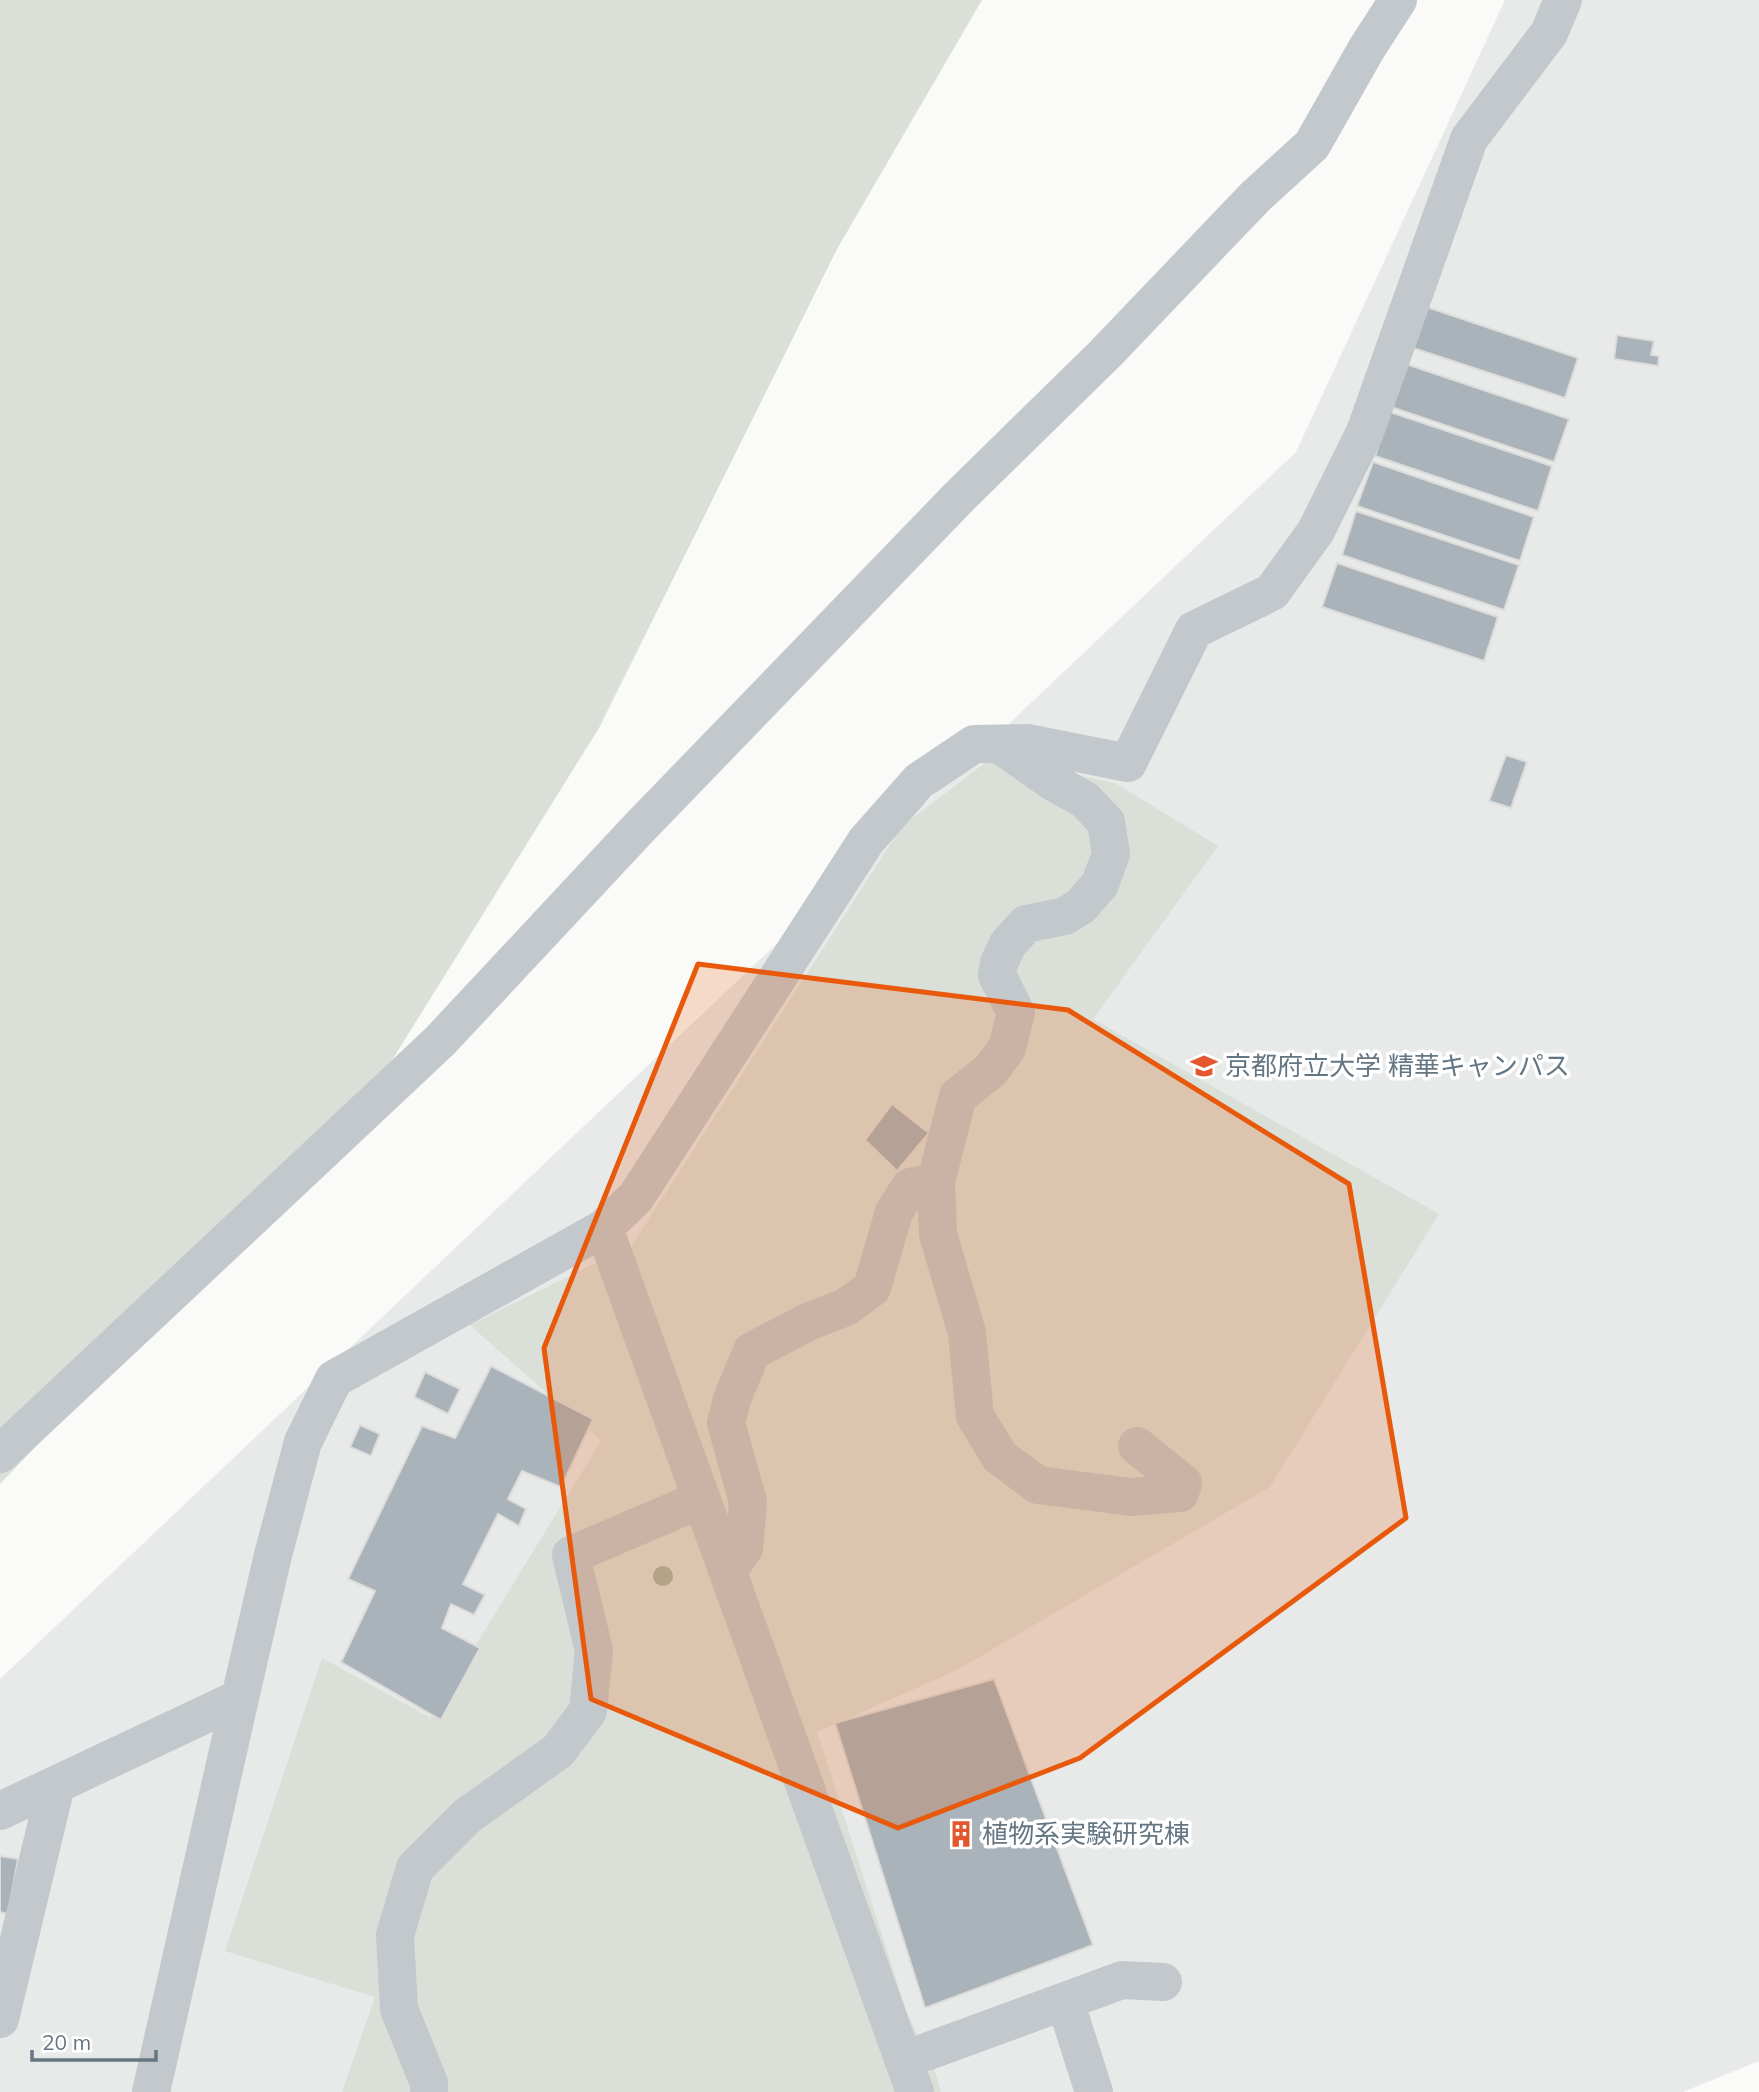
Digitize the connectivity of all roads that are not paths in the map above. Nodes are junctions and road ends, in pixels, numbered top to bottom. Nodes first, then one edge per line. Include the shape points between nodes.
1 (1398, 0) edge
2 (1563, 0) edge
3 (999, 744) junction
4 (936, 1181) junction
5 (604, 1228) junction
6 (1137, 1446) dead end
7 (0, 1454) edge
8 (702, 1499) junction
9 (728, 1571) junction
10 (240, 1698) junction
11 (56, 1784) junction
12 (0, 1811) edge
13 (1163, 1982) dead end
14 (1065, 2001) junction
15 (0, 2019) edge
16 (926, 2052) dead end
17 (151, 2092) edge
18 (429, 2092) edge
19 (915, 2092) edge
20 (1094, 2092) edge

1 - 7 street via 1312,145 960,496 440,1041
2 - 3 street via 1549,33 1469,139 1365,432 1316,531 1272,592 1195,630 1128,763 1027,743
3 - 4 street via 1085,800 1106,822 1111,854 1100,884 1081,906 1065,916 1026,924 1009,944 997,975 1016,1013 1007,1048 991,1070 958,1096
3 - 5 street via 974,744 919,782 866,841 636,1198
4 - 6 street via 938,1234 967,1333 975,1416 1000,1457 1038,1485 1130,1497 1180,1493 1183,1483
4 - 9 street via 910,1187 894,1212 872,1288 846,1307 752,1351 726,1423 748,1502 744,1548
5 - 8 street
5 - 10 street via 334,1379 303,1442
8 - 9 street
8 - 18 street via 571,1555 594,1651 588,1710 558,1751 467,1816 415,1868 395,1935 399,2010
9 - 19 street
10 - 11 street
10 - 17 street
11 - 12 street
11 - 15 street
13 - 14 street via 1122,1980
14 - 16 street
14 - 20 street

